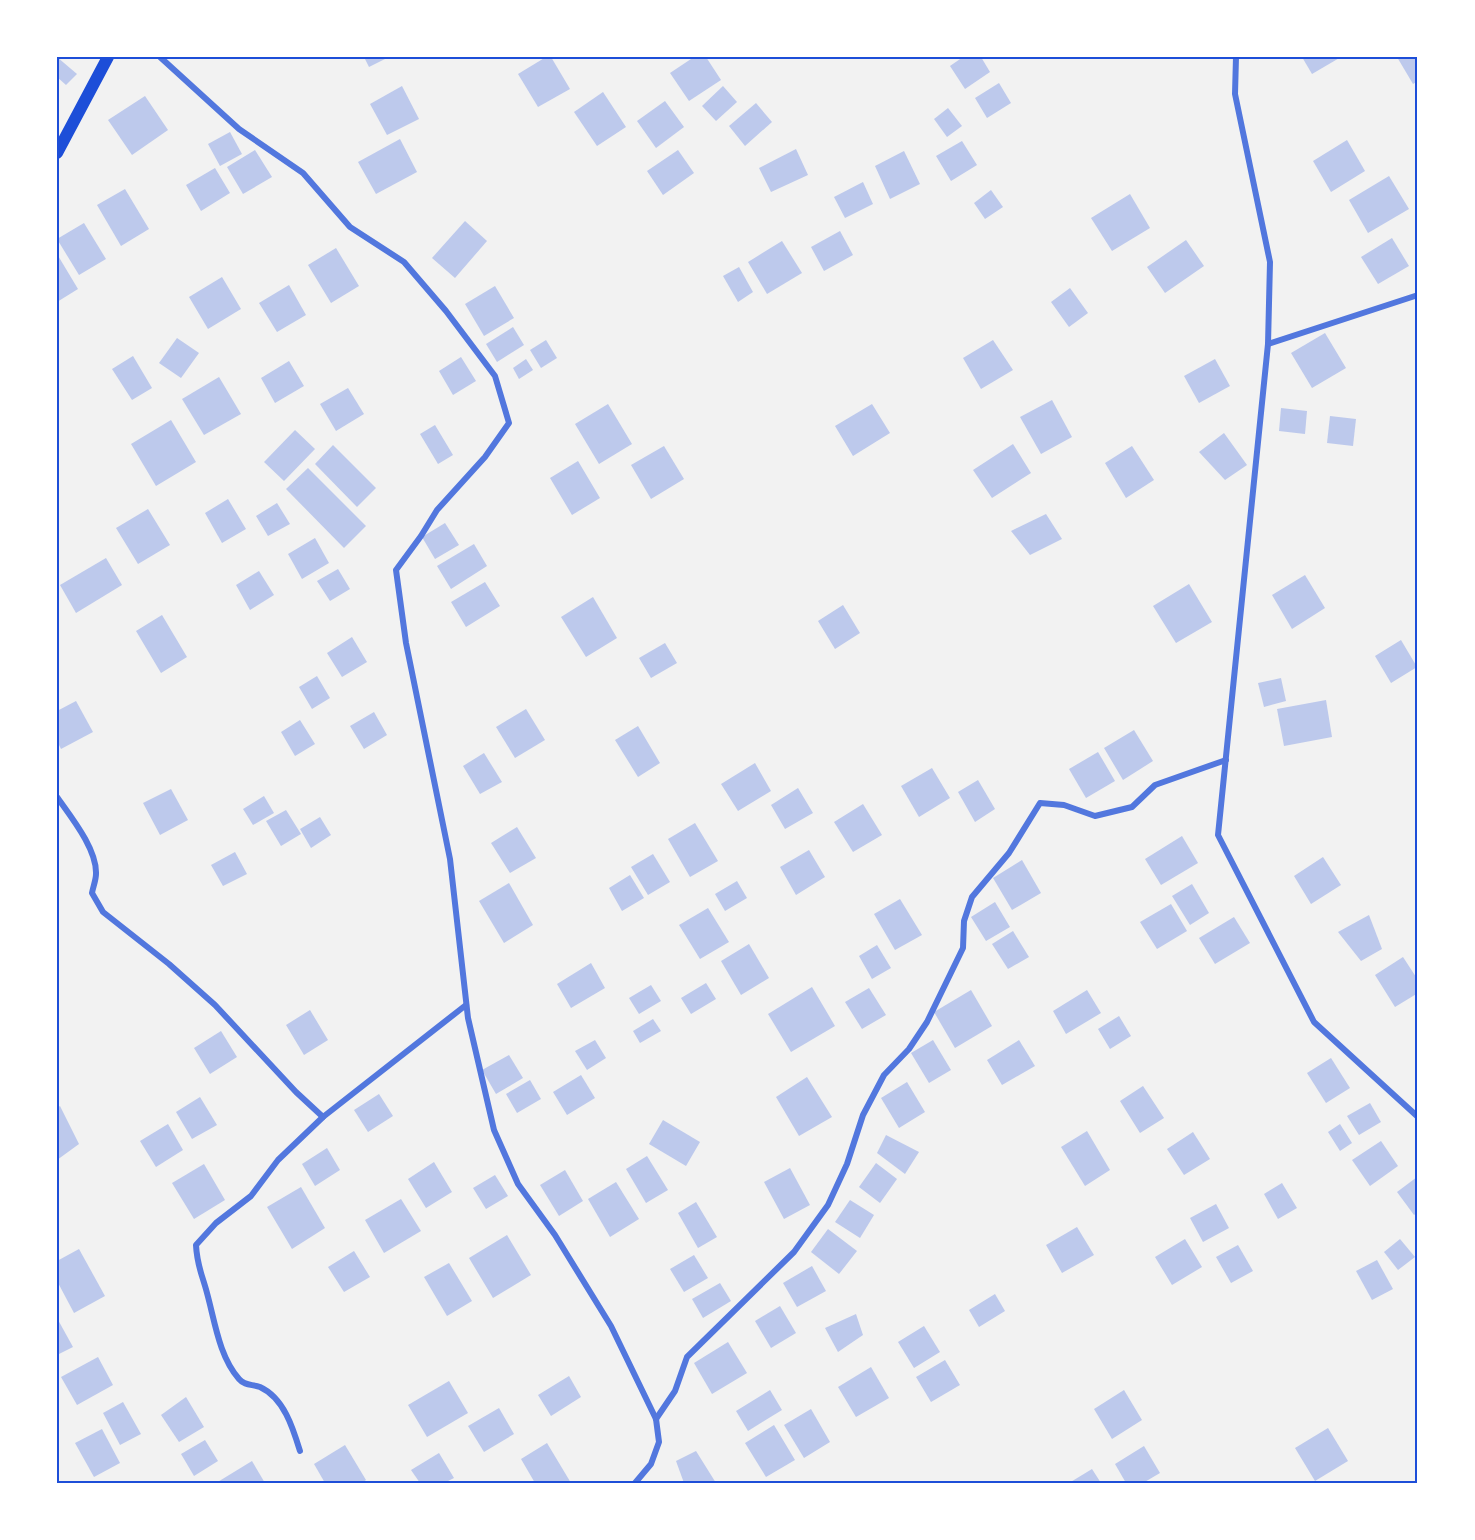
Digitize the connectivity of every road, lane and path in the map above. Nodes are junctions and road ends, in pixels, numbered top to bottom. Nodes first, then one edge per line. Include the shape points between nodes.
1 (108, 57) edge
2 (160, 57) edge
3 (1236, 57) edge
4 (57, 153) edge
5 (1418, 296) edge
6 (1268, 344) junction
7 (1226, 760) junction
8 (57, 797) edge
9 (466, 1005) junction
10 (323, 1117) junction
11 (1418, 1117) edge
12 (656, 1419) junction
13 (300, 1451) dead end
14 (634, 1483) edge

1 - 4 main road
2 - 9 street via 239,129 303,173 350,227 404,262 495,376 509,423 485,457 437,510 396,570 406,644 450,859
3 - 6 street via 1235,94 1270,262
5 - 6 street
6 - 7 street
7 - 11 street via 1218,835 1314,1022
7 - 12 street via 1155,784 1132,807 1095,816 1064,805 1040,803 1009,852 972,897 964,921 963,948 927,1022 909,1049 884,1075 863,1114 847,1164 828,1205 794,1252 687,1357 675,1391
8 - 10 street via 91,852 96,873 92,892 103,912 215,1005
9 - 10 street
9 - 12 street via 494,1130 518,1184 555,1235 611,1326
10 - 13 street via 278,1160 251,1196 216,1223 196,1245 197,1263 218,1340 239,1379 260,1387 290,1419
12 - 14 street via 658,1442 651,1464

